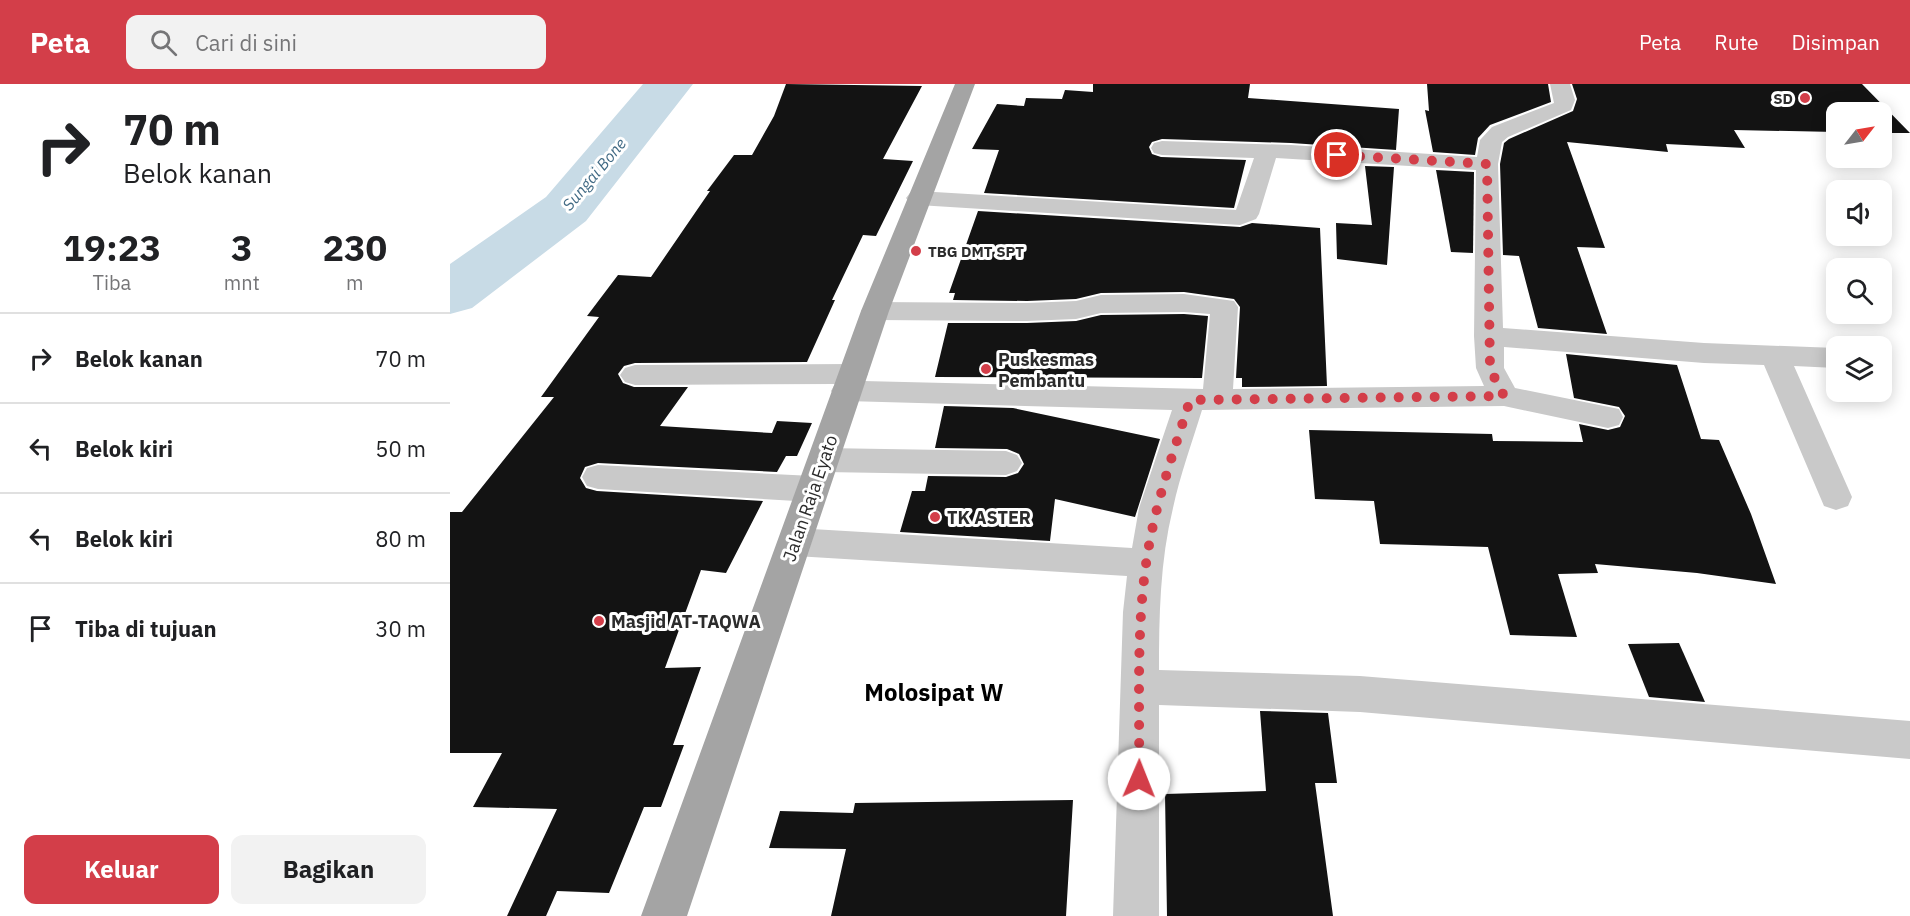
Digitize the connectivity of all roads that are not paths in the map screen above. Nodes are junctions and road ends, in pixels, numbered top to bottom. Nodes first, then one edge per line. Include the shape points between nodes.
1 (965, 84) edge
2 (1560, 84) edge
3 (1162, 148) dead end
4 (1267, 150) junction
5 (1487, 164) junction
6 (918, 198) junction
7 (875, 311) junction
8 (1488, 336) junction
9 (1775, 356) junction
10 (1826, 358) edge
11 (635, 375) dead end
12 (849, 382) junction
13 (1504, 396) junction
14 (1204, 400) junction
15 (1608, 417) dead end
16 (1006, 463) dead end
17 (819, 474) junction
18 (598, 477) dead end
19 (1836, 497) dead end
20 (795, 542) junction
21 (1146, 563) junction
22 (1140, 687) junction
23 (1910, 740) edge
24 (664, 916) edge
25 (1136, 916) edge

1 - 6 main road, Jalan Raja Eyato
2 - 5 street via 1564,106 1500,132 1491,140
3 - 4 street
4 - 5 street
4 - 6 street via 1252,206 1240,218
5 - 8 street
6 - 7 main road, Jalan Raja Eyato
7 - 12 main road, Jalan Raja Eyato
7 - 14 street via 1027,312 1076,310 1101,304 1184,303 1224,307
8 - 9 street
8 - 13 street via 1490,369
9 - 10 street
9 - 19 street
11 - 12 street
12 - 14 street via 1010,394
12 - 17 main road, Jalan Raja Eyato
13 - 14 street
13 - 15 street
14 - 21 street via 1156,508
16 - 17 street
17 - 18 street
17 - 20 main road, Jalan Raja Eyato
20 - 21 street
20 - 24 main road, Jalan Raja Eyato
21 - 22 street
22 - 23 street via 1360,694
22 - 25 street

